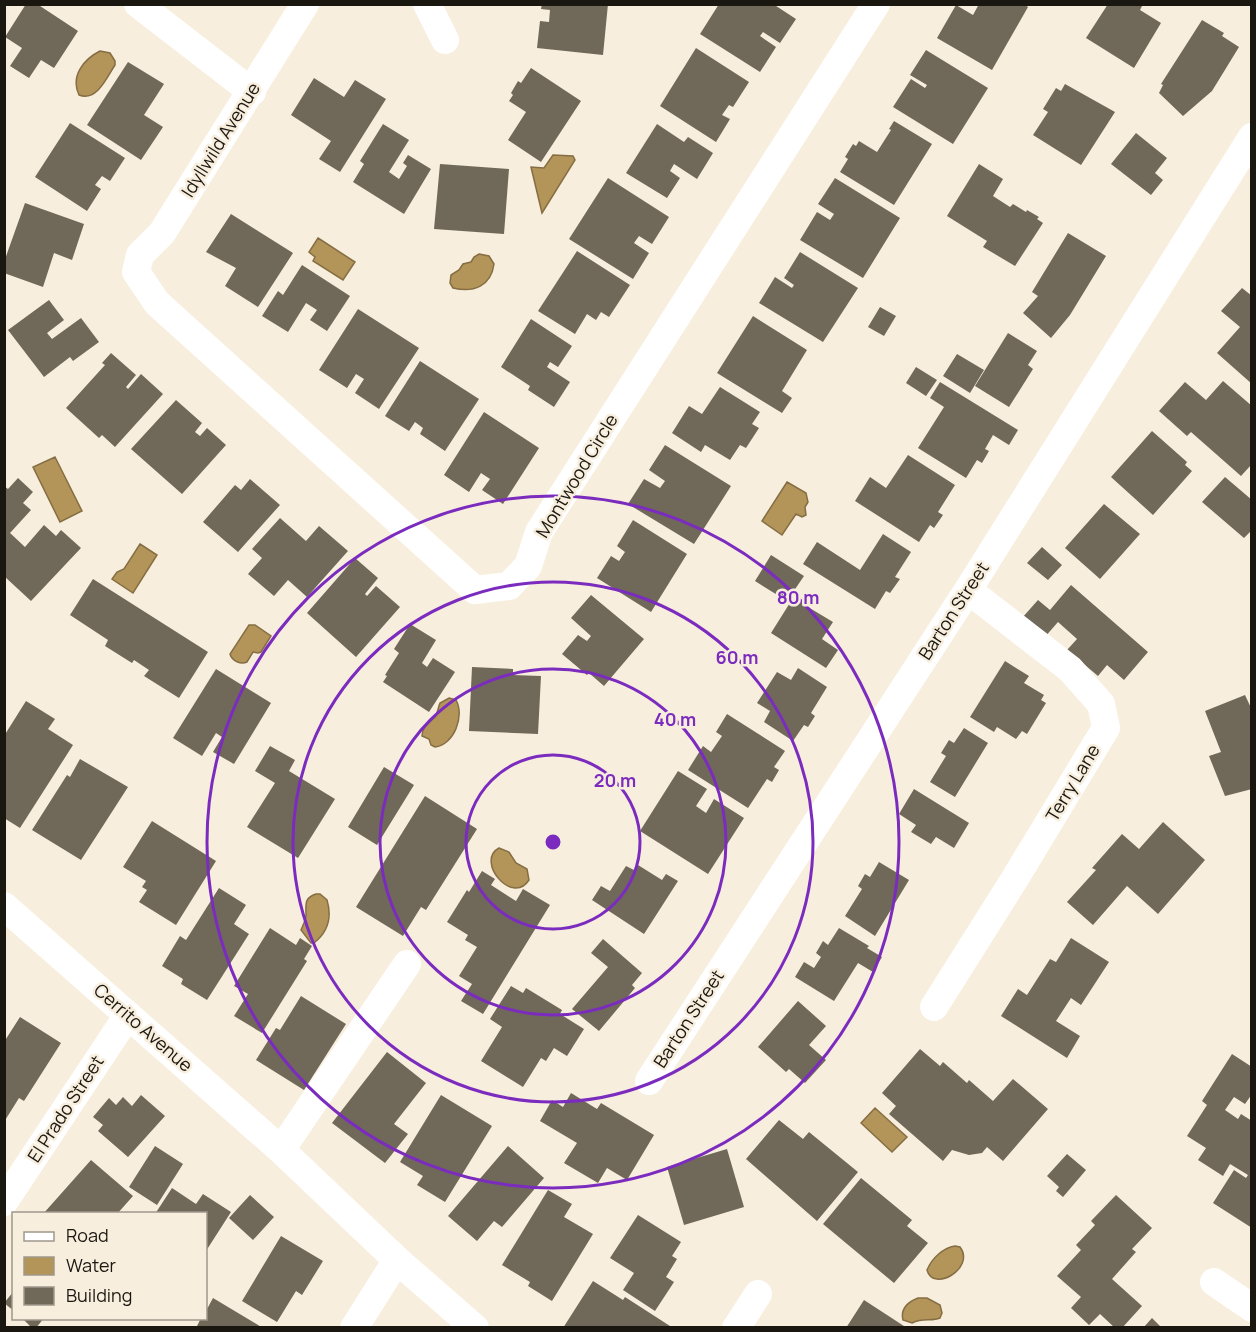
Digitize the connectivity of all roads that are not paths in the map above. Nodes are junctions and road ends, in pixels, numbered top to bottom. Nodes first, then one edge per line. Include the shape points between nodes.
1 (138, 4) edge
2 (305, 4) edge
3 (427, 4) edge
4 (876, 4) edge
5 (445, 40) dead end
6 (252, 92) junction
7 (1251, 137) edge
8 (136, 272) joint
9 (968, 590) junction
10 (4, 906) edge
11 (407, 964) dead end
12 (934, 1007) dead end
13 (128, 1015) junction
14 (649, 1081) dead end
15 (281, 1150) junction
16 (4, 1202) edge
17 (397, 1260) junction
18 (1214, 1282) dead end
19 (758, 1294) dead end
20 (1251, 1308) edge
21 (354, 1328) edge
22 (475, 1328) edge
23 (736, 1328) edge

1 - 6 street
2 - 6 street, Idyllwild Avenue
3 - 5 street
4 - 8 street, Montwood Circle via 539,532 528,567 509,586 475,590 157,303
6 - 8 street, Idyllwild Avenue via 162,233 140,255
7 - 9 street, Barton Street
9 - 12 street, Terry Lane via 1070,669 1101,704 1106,728
9 - 14 street, Barton Street
10 - 13 street, Cerrito Avenue
11 - 15 street
13 - 15 street, Cerrito Avenue
13 - 16 street, El Prado Street
15 - 17 street, Cerrito Avenue
17 - 21 street
17 - 22 street, Cerrito Avenue
18 - 20 street
19 - 23 street

